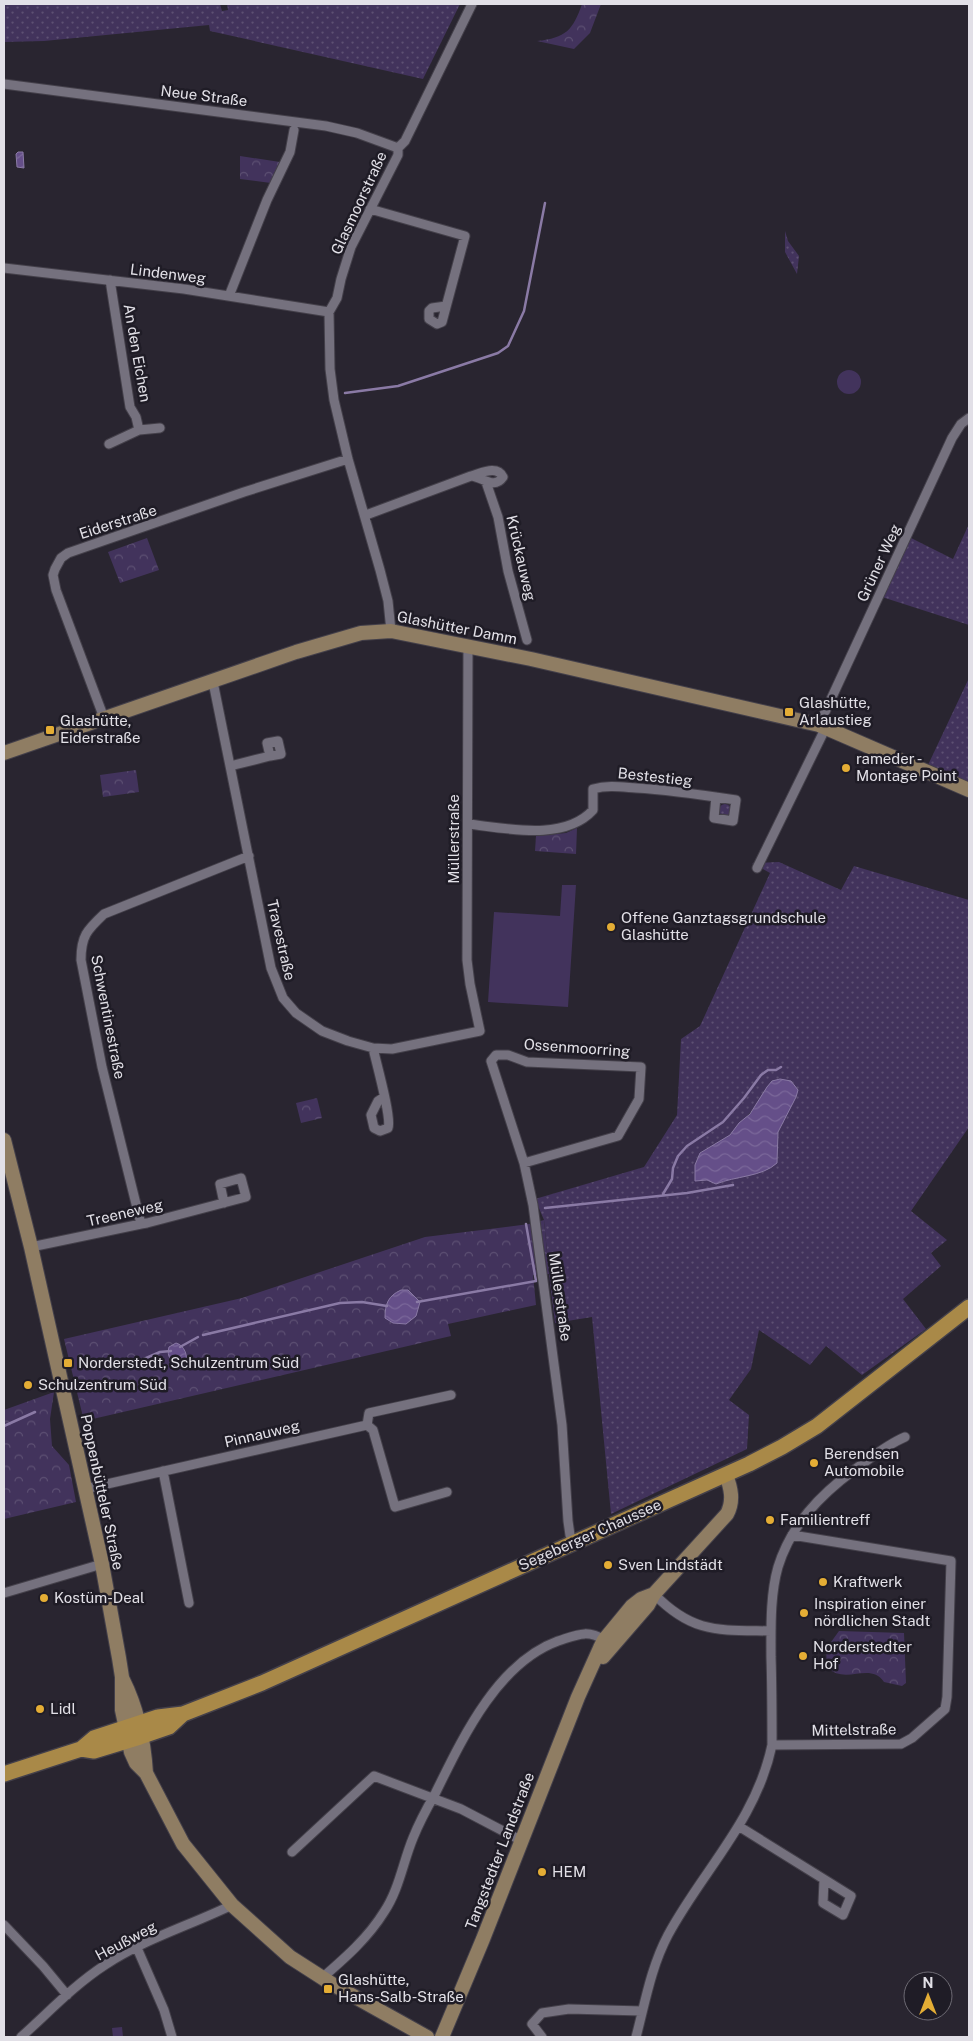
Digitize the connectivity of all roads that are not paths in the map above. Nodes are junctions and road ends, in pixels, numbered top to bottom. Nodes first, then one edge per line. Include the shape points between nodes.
1 (472, 4) edge
2 (4, 84) edge
3 (294, 130) dead end
4 (398, 148) junction
5 (370, 209) junction
6 (4, 268) edge
7 (110, 280) junction
8 (229, 296) junction
9 (446, 306) dead end
10 (328, 312) junction
11 (969, 418) edge
12 (160, 428) dead end
13 (139, 430) junction
14 (109, 444) dead end
15 (348, 460) junction
16 (472, 476) junction
17 (486, 482) junction
18 (366, 515) junction
19 (391, 631) junction
20 (527, 640) dead end
21 (468, 646) junction
22 (212, 682) junction
23 (104, 718) junction
24 (823, 726) junction
25 (4, 753) edge
26 (270, 756) dead end
27 (230, 766) junction
28 (969, 790) edge
29 (716, 797) dead end
30 (468, 824) junction
31 (248, 856) junction
32 (757, 868) dead end
33 (480, 1031) joint
34 (373, 1048) junction
35 (491, 1061) joint
36 (384, 1097) dead end
37 (4, 1140) edge
38 (524, 1164) junction
39 (224, 1203) dead end
40 (141, 1224) junction
41 (31, 1247) junction
42 (969, 1307) edge
43 (451, 1395) dead end
44 (367, 1425) junction
45 (905, 1436) dead end
46 (163, 1471) junction
47 (726, 1475) junction
48 (86, 1490) junction
49 (447, 1492) dead end
50 (792, 1535) junction
51 (574, 1542) junction
52 (102, 1564) junction
53 (4, 1593) edge
54 (654, 1594) junction
55 (189, 1603) dead end
56 (771, 1631) junction
57 (604, 1640) junction
58 (588, 1676) junction
59 (132, 1732) junction
60 (772, 1745) junction
61 (4, 1774) edge
62 (433, 1798) junction
63 (740, 1827) junction
64 (522, 1840) junction
65 (292, 1852) dead end
66 (824, 1880) dead end
67 (232, 1905) junction
68 (4, 1925) edge
69 (137, 1948) junction
70 (322, 1978) junction
71 (67, 1995) junction
72 (642, 2011) junction
73 (21, 2037) edge
74 (172, 2037) edge
75 (427, 2037) edge
76 (442, 2037) edge
77 (542, 2037) edge
78 (636, 2037) edge

1 - 4 street, Glasmoorstraße via 405,141
2 - 4 street, Neue Straße via 326,126
3 - 8 street via 290,152
4 - 5 street, Glasmoorstraße via 398,155
5 - 9 street via 465,236
5 - 10 street, Glasmoorstraße via 351,247 337,298
6 - 7 street, Lindenweg
7 - 8 street, Lindenweg
7 - 13 street, An den Eichen via 130,407
8 - 10 street, Lindenweg
10 - 15 street, Glasmoorstraße via 334,400
11 - 24 street, Grüner Weg via 952,438
12 - 13 street
13 - 14 street
15 - 18 street, Glasmoorstraße
15 - 23 street, Eiderstraße via 244,492 84,547 62,558 53,575 56,590
16 - 17 street
16 - 17 street via 494,470 502,474 497,482
16 - 18 street
17 - 20 street, Krückauweg via 498,517 508,571
18 - 19 street, Glasmoorstraße via 388,601
19 - 21 street, Glashütter Damm
19 - 22 street, Glashütter Damm via 360,633
21 - 24 street, Glashütter Damm
21 - 30 street, Müllerstraße
22 - 23 street, Glashütter Damm
22 - 27 street, Travestraße
23 - 25 street, Glashütter Damm
24 - 28 street, Glashütter Damm
24 - 32 street
26 - 27 street
27 - 31 street, Travestraße
29 - 30 street, Bestestieg via 605,786 594,789 593,810 588,816 556,829 540,832
30 - 33 street, Müllerstraße via 467,960
31 - 34 street, Travestraße via 271,968 282,998 300,1017 322,1031
31 - 40 street, Schwentinestraße via 104,914 86,932 81,946 102,1067
33 - 34 street, Travestraße via 392,1049
34 - 36 street
35 - 38 street, Müllerstraße
35 - 38 street, Ossenmoorring via 496,1055 508,1054 527,1062 641,1066 640,1099 618,1136
37 - 41 street, Poppenbütteler Straße
38 - 51 street, Müllerstraße via 533,1205 554,1357 568,1521
39 - 40 street, Treeneweg
40 - 41 street, Treeneweg
41 - 48 street, Poppenbütteler Straße
42 - 47 main road, Segeberger Chaussee via 817,1426
43 - 44 street via 369,1413
44 - 46 street, Pinnauweg
44 - 49 street via 373,1430 394,1507
45 - 50 street via 823,1495
46 - 48 street, Pinnauweg
46 - 55 street
47 - 51 main road, Segeberger Chaussee
47 - 54 street, Tangstedter Landstraße via 732,1494 727,1514
48 - 52 street, Poppenbütteler Straße
50 - 56 street via 776,1574
50 - 60 street, Mittelstraße via 951,1561 947,1697 945,1710 901,1744
51 - 59 main road, Segeberger Chaussee via 262,1683 183,1714 169,1727
52 - 53 street
52 - 59 street, Poppenbütteler Straße via 122,1677 133,1700
54 - 56 street via 672,1611 699,1626
54 - 57 street, Tangstedter Landstraße via 632,1606
54 - 58 street, Tangstedter Landstraße
56 - 60 street
57 - 58 street, Tangstedter Landstraße
57 - 62 street via 593,1633 577,1635 538,1650 525,1659 491,1696 462,1740
58 - 64 street, Tangstedter Landstraße
59 - 61 main road, Segeberger Chaussee via 94,1751 81,1748
59 - 67 street, Poppenbütteler Straße via 136,1763 146,1774 183,1844
60 - 63 street via 758,1789
62 - 64 street
62 - 65 street via 374,1776
62 - 70 street via 414,1835 395,1892 385,1911 350,1954
63 - 66 street
63 - 72 street via 668,1936
64 - 76 street, Tangstedter Landstraße
67 - 69 street, Heußweg
67 - 70 street, Poppenbütteler Straße via 290,1956
68 - 71 street
69 - 71 street, Heußweg via 105,1965
69 - 74 street
70 - 75 street, Poppenbütteler Straße
71 - 73 street, Heußweg
72 - 77 street via 569,2009 542,2013 532,2024
72 - 78 street

